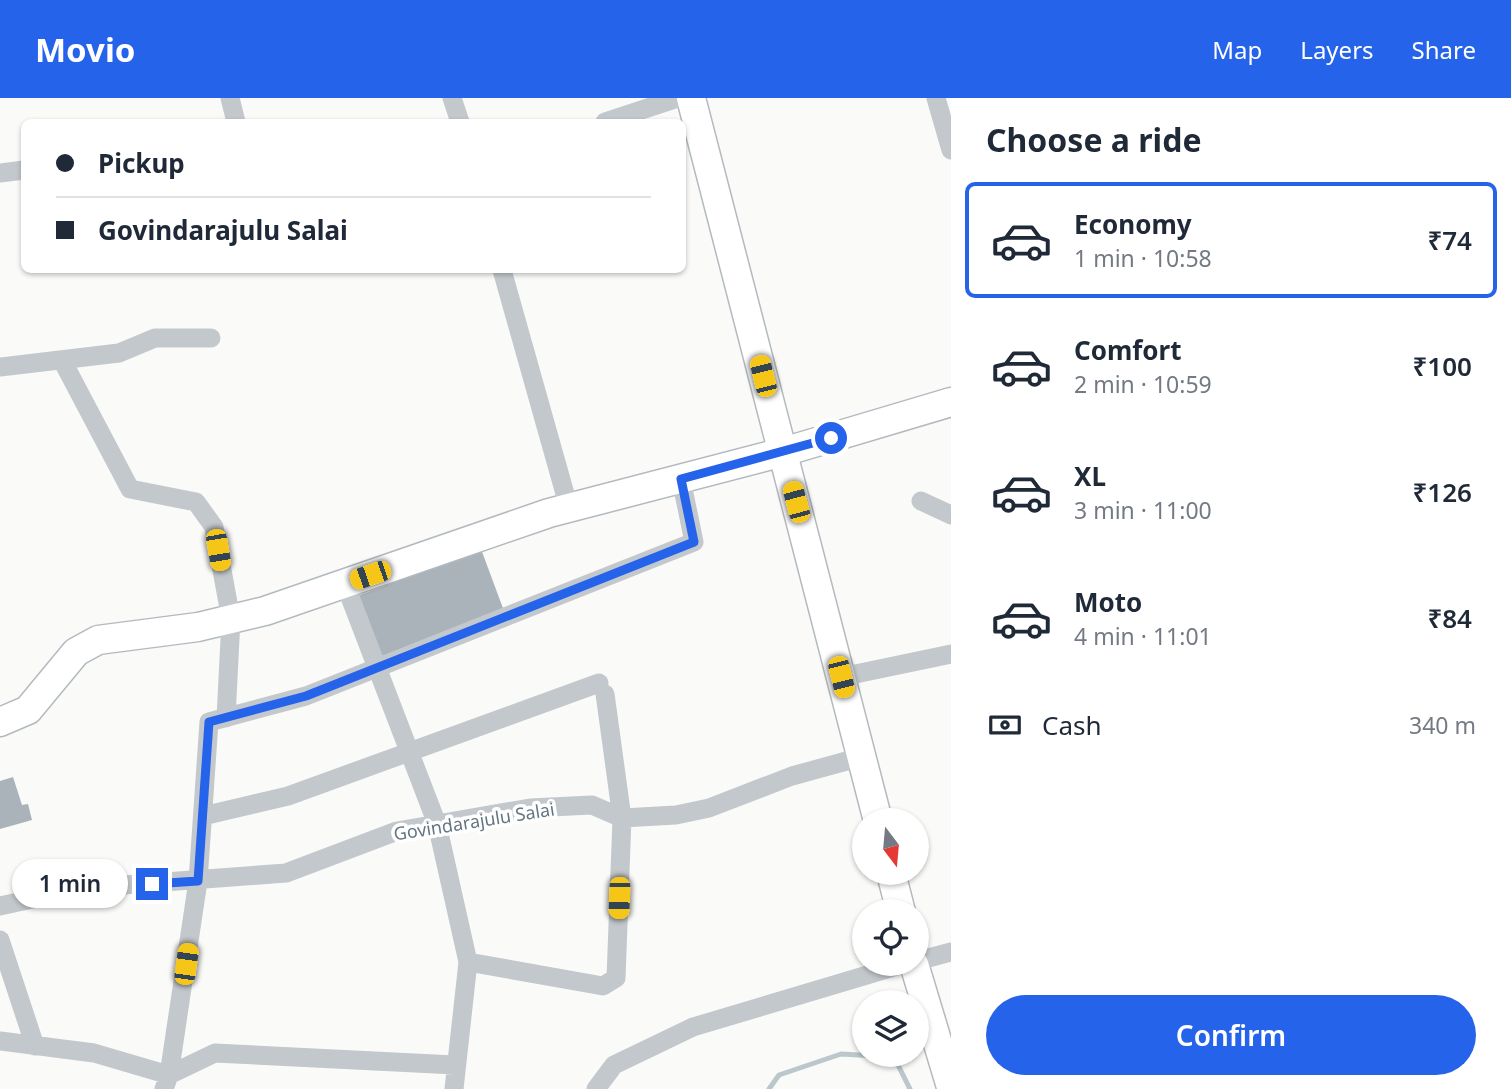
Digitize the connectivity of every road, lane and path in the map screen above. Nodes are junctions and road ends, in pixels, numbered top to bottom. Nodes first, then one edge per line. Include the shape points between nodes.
1 (230, 98) edge
2 (452, 98) edge
3 (678, 98) edge
4 (691, 98) edge
5 (936, 98) edge
6 (235, 119) edge
7 (459, 119) edge
8 (614, 119) edge
9 (951, 150) edge
10 (21, 170) edge
11 (0, 173) edge
12 (503, 273) edge
13 (211, 338) dead end
14 (62, 360) junction
15 (0, 367) edge
16 (951, 402) edge
17 (783, 452) junction
18 (681, 479) junction
19 (921, 501) dead end
20 (569, 508) junction
21 (951, 515) edge
22 (345, 584) junction
23 (230, 619) junction
24 (951, 654) edge
25 (378, 667) junction
26 (841, 677) junction
27 (226, 718) junction
28 (0, 722) edge
29 (410, 752) junction
30 (861, 757) junction
31 (875, 808) edge
32 (202, 816) junction
33 (622, 818) junction
34 (437, 824) junction
35 (198, 881) junction
36 (0, 906) edge
37 (0, 940) edge
38 (951, 952) edge
39 (929, 958) edge
40 (468, 961) junction
41 (864, 976) edge
42 (920, 976) edge
43 (0, 1041) edge
44 (35, 1046) junction
45 (455, 1065) junction
46 (167, 1082) edge
47 (951, 1087) edge
48 (454, 1089) edge
49 (596, 1089) edge

1 - 6 street
2 - 7 street
3 - 8 street
4 - 17 street
5 - 9 street
10 - 11 street
12 - 20 street
13 - 14 street via 155,338 119,353
14 - 15 street
14 - 23 street via 130,489 196,502 214,527
16 - 17 street
17 - 18 street
17 - 26 street
18 - 20 street
18 - 25 street via 694,542
19 - 21 street
20 - 22 street
22 - 23 street
22 - 25 street
23 - 27 street
23 - 28 street via 98,640 76,652 28,710
24 - 26 street
25 - 27 street via 306,696
25 - 29 street
26 - 30 street
27 - 32 street via 209,722
29 - 32 street via 288,796
29 - 33 street via 602,689
29 - 34 street
30 - 31 street
30 - 33 street, Govindarajulu Salai via 792,776 709,808
32 - 35 street
33 - 34 street, Govindarajulu Salai via 592,805 530,808
33 - 40 street via 616,978 603,986
34 - 35 street, Govindarajulu Salai via 397,831 286,873
34 - 40 street
35 - 36 street, Govindarajulu Salai via 83,888
35 - 46 street
37 - 44 street
38 - 39 street
40 - 45 street
41 - 49 street via 693,1027 614,1065
42 - 47 street
43 - 44 street
44 - 46 street via 94,1053
45 - 46 street via 215,1053
45 - 48 street

